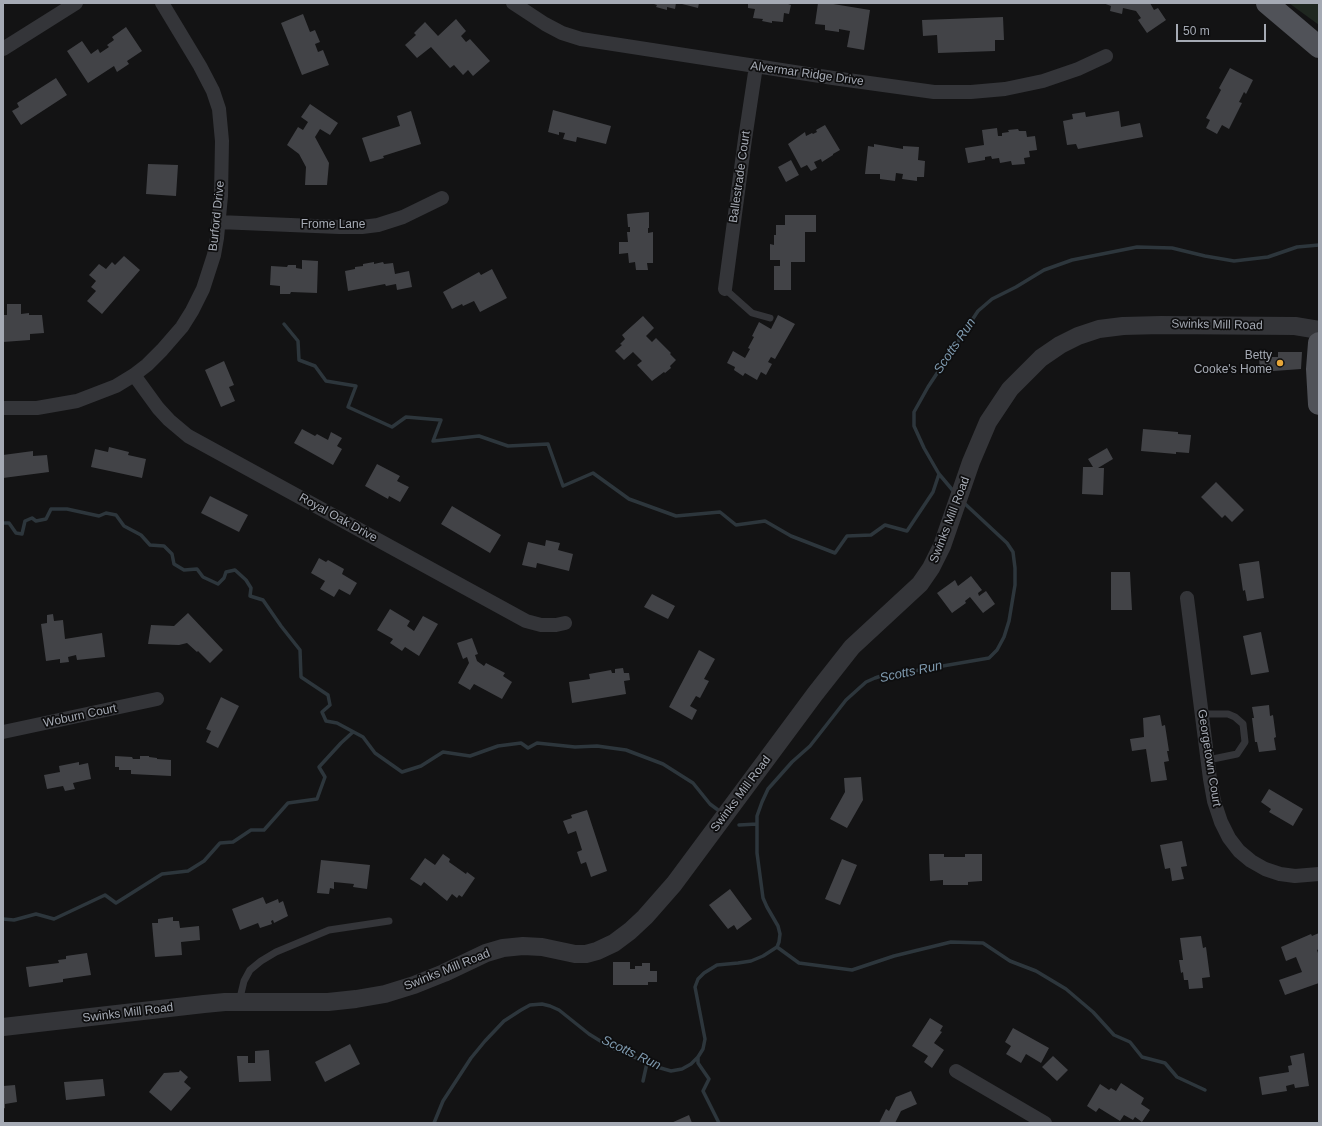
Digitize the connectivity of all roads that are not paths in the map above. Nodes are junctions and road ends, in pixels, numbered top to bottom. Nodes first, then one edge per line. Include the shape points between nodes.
1 (76, 3) edge
2 (162, 3) edge
3 (513, 3) edge
4 (1267, 3) edge
5 (1319, 47) edge
6 (3, 49) edge
7 (1106, 56) dead end
8 (756, 66) junction
9 (442, 198) dead end
10 (218, 222) junction
11 (725, 289) joint
12 (770, 318) dead end
13 (1319, 330) edge
14 (1319, 343) edge
15 (134, 375) junction
16 (1319, 404) edge
17 (3, 408) edge
18 (1187, 598) dead end
19 (565, 623) dead end
20 (157, 699) dead end
21 (1202, 714) junction
22 (3, 732) edge
23 (1208, 760) junction
24 (1319, 874) edge
25 (389, 921) dead end
26 (239, 1002) junction
27 (3, 1028) edge
28 (956, 1071) dead end
29 (1045, 1123) edge

1 - 6 street
2 - 10 street, Burford Drive via 213,90 219,109 222,141
3 - 8 street, Alvermar Ridge Drive via 562,33 581,39
4 - 5 main road
7 - 8 street, Alvermar Ridge Drive via 1043,81 1005,89 971,92 934,92
8 - 11 street, Ballestrade Court
9 - 10 street, Frome Lane via 403,217 362,227
10 - 15 street, Burford Drive via 214,255 203,289 192,311 162,350
11 - 12 lane via 752,313
13 - 26 street, Swinks Mill Road via 1295,326 1123,326 1099,329 1078,336 1041,358 1010,389 988,422 942,546 920,584 852,647 674,884 645,917 614,943 586,954 523,946 504,948 486,953 414,985 356,999 328,1002
14 - 16 main road
15 - 17 street, Burford Drive via 116,386 77,401 37,408
15 - 19 street, Royal Oak Drive via 168,420 188,436 526,621 541,625
18 - 21 street, Georgetown Court
20 - 22 street, Woburn Court
21 - 23 street, Georgetown Court
21 - 23 lane via 1228,714 1236,717 1242,724 1245,742 1237,754
23 - 24 street, Georgetown Court via 1214,801 1221,822 1239,850 1255,864 1280,874
25 - 26 lane via 329,930 276,952 250,970 244,981
26 - 27 street, Swinks Mill Road
28 - 29 street

